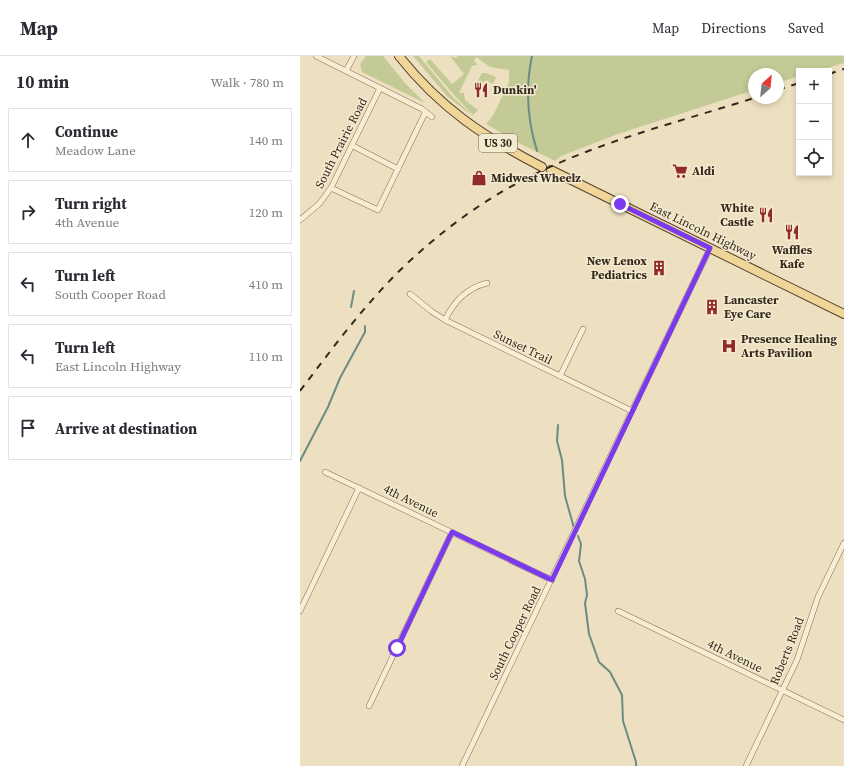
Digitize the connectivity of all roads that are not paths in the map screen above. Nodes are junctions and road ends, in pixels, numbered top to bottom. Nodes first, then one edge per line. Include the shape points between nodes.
1 (316, 56) edge
2 (354, 56) edge
3 (399, 56) edge
4 (346, 71) junction
5 (380, 88) junction
6 (425, 113) junction
7 (432, 117) dead end
8 (353, 146) junction
9 (542, 167) dead end
10 (398, 169) junction
11 (550, 170) dead end
12 (332, 188) junction
13 (300, 220) edge
14 (710, 248) junction
15 (487, 283) dead end
16 (410, 294) dead end
17 (844, 314) edge
18 (445, 320) junction
19 (583, 329) dead end
20 (560, 376) junction
21 (632, 411) junction
22 (325, 472) dead end
23 (359, 488) junction
24 (452, 532) junction
25 (844, 543) edge
26 (552, 580) junction
27 (300, 611) edge
28 (618, 611) dead end
29 (782, 690) junction
30 (369, 706) dead end
31 (844, 720) edge
32 (462, 766) edge
33 (746, 766) edge

1 - 4 street
2 - 4 street
3 - 9 main road, US 30 via 432,93 462,120 497,143
4 - 5 street
5 - 6 street
5 - 8 street, South Prairie Road
6 - 7 street
6 - 10 street
8 - 10 street
8 - 12 street, South Prairie Road
10 - 12 street via 378,210
11 - 14 main road, East Lincoln Highway
12 - 13 street, South Prairie Road via 319,204
14 - 17 main road, East Lincoln Highway
14 - 21 street, South Cooper Road
15 - 18 street via 459,297
16 - 18 street, Sunset Trail
18 - 20 street, Sunset Trail
19 - 20 street
20 - 21 street, Sunset Trail
21 - 26 street, South Cooper Road
22 - 23 street, 4th Avenue
23 - 24 street, 4th Avenue
23 - 27 street
24 - 26 street, 4th Avenue
24 - 30 street
25 - 29 street, Roberts Road via 818,598 797,660
26 - 32 street, South Cooper Road
28 - 29 street, 4th Avenue
29 - 31 street, 4th Avenue
29 - 33 street, Roberts Road

